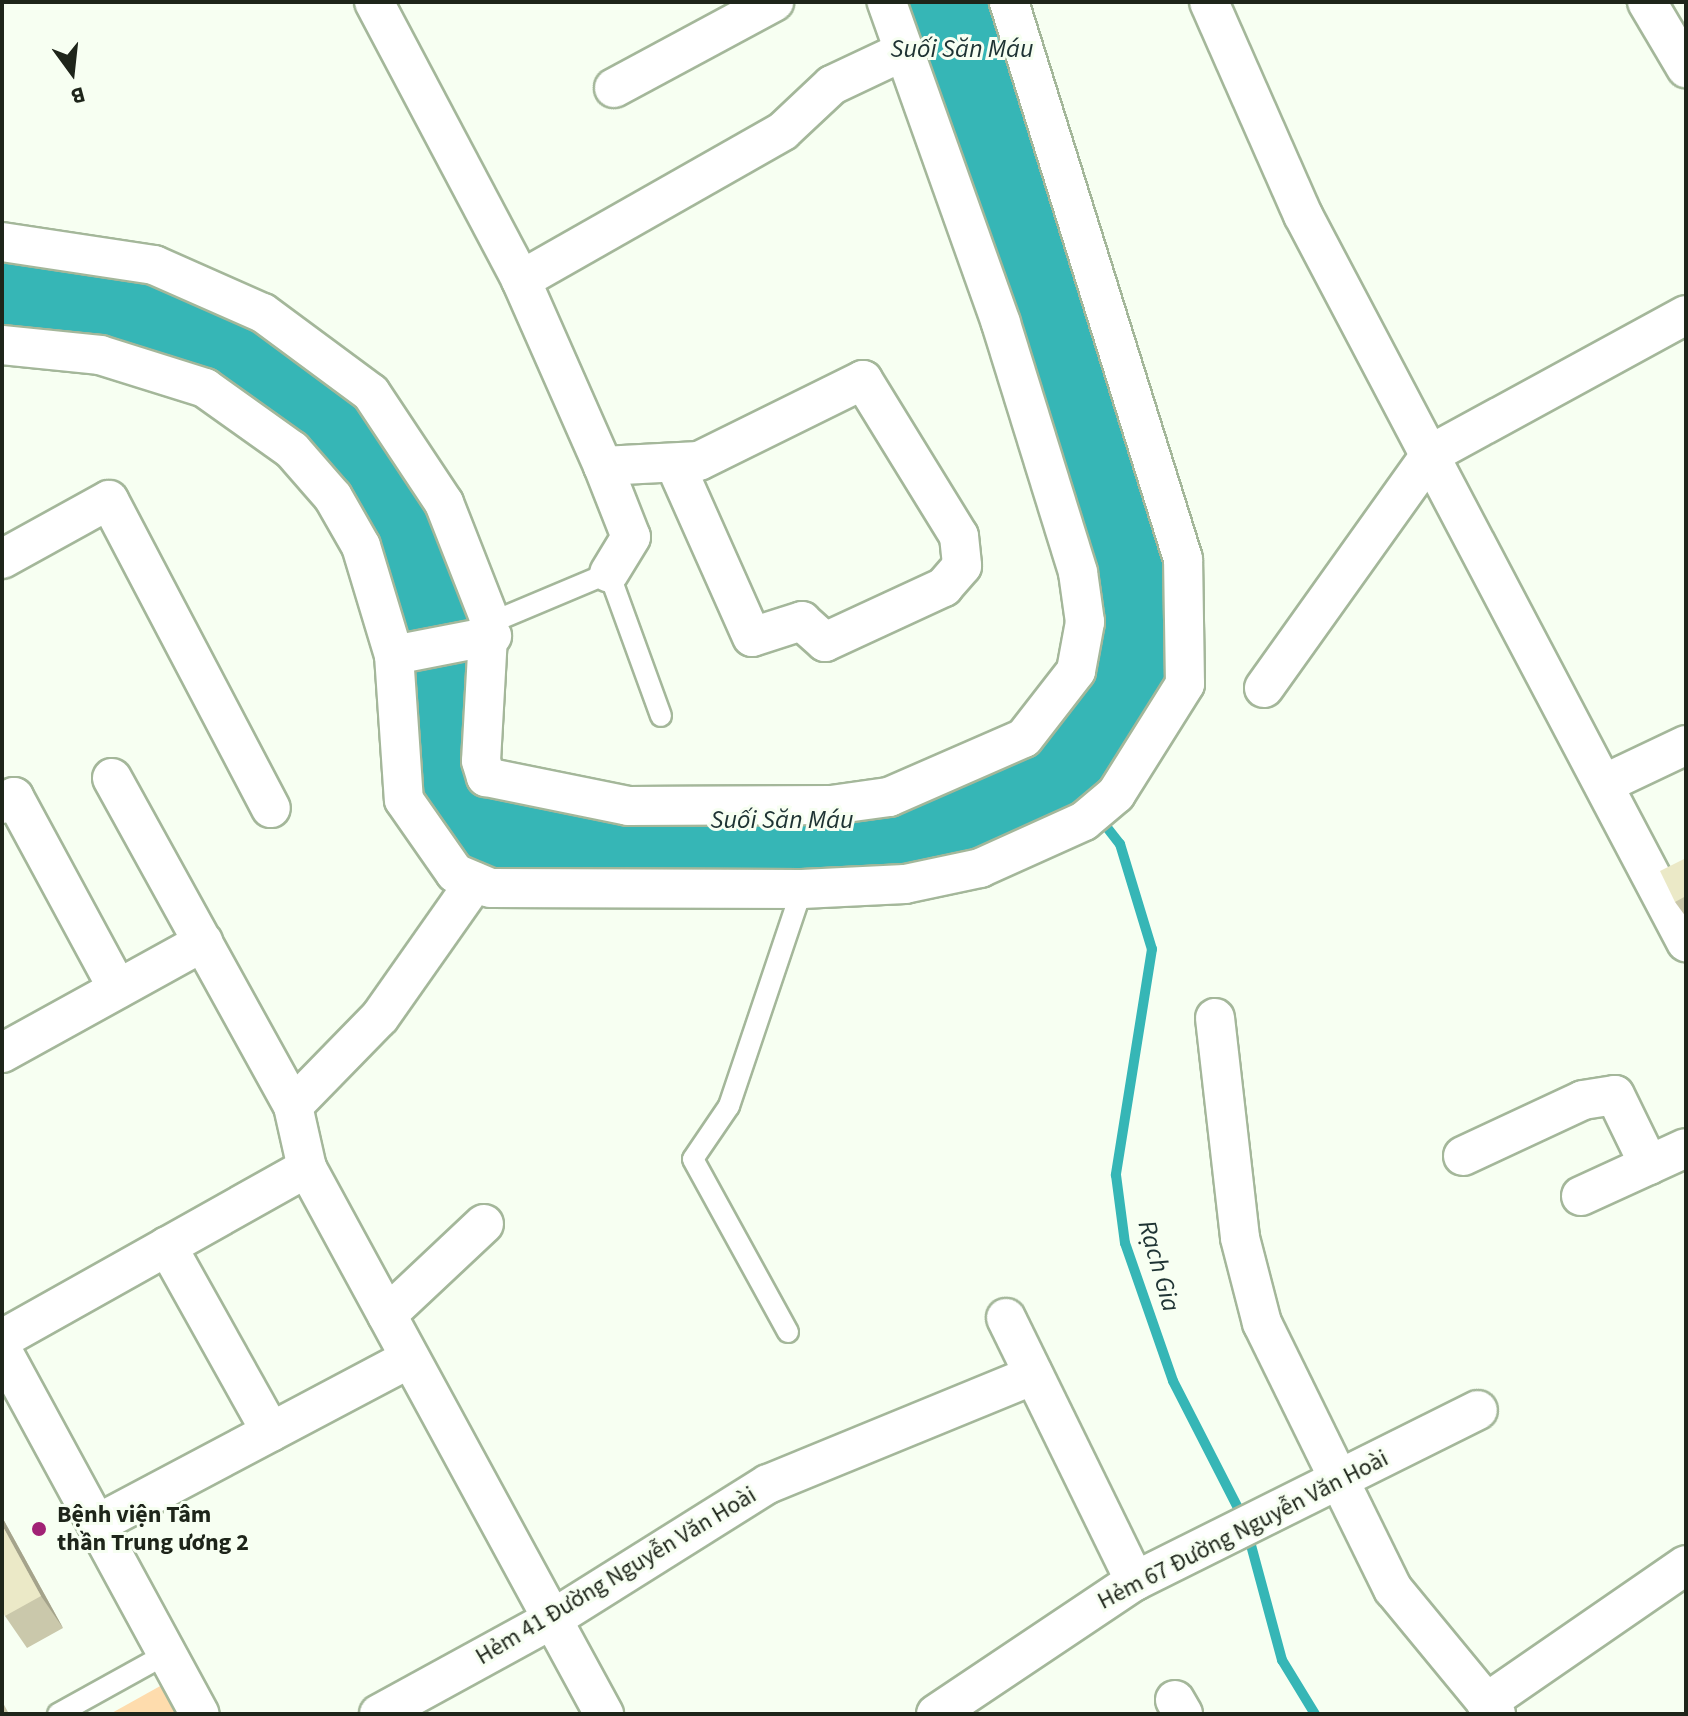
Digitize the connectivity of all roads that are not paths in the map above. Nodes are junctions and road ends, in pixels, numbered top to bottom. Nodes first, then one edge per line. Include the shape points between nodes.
1 (374, 2) edge
2 (887, 2) edge
3 (1009, 2) edge
4 (1209, 2) edge
5 (1647, 2) edge
6 (762, 5) edge
7 (904, 51) junction
8 (1686, 68) edge
9 (614, 88) dead end
10 (2, 242) edge
11 (521, 280) junction
12 (1686, 315) edge
13 (2, 345) edge
14 (1431, 454) junction
15 (603, 466) junction
16 (676, 466) junction
17 (2, 559) edge
18 (609, 573) junction
19 (491, 630) junction
20 (394, 655) junction
21 (1264, 688) dead end
22 (661, 716) dead end
23 (1686, 745) edge
24 (112, 778) dead end
25 (1604, 784) junction
26 (2, 804) edge
27 (271, 808) dead end
28 (475, 882) junction
29 (802, 889) junction
30 (203, 942) junction
31 (1686, 942) edge
32 (118, 989) junction
33 (1215, 1018) dead end
34 (2, 1053) edge
35 (293, 1106) junction
36 (1686, 1148) edge
37 (1463, 1156) dead end
38 (1649, 1165) junction
39 (307, 1168) junction
40 (1581, 1196) dead end
41 (484, 1224) dead end
42 (167, 1246) junction
43 (387, 1315) junction
44 (1006, 1318) dead end
45 (788, 1332) dead end
46 (2, 1339) edge
47 (2, 1350) edge
48 (410, 1358) junction
49 (1034, 1375) junction
50 (1478, 1410) dead end
51 (271, 1432) junction
52 (1337, 1480) junction
53 (97, 1524) junction
54 (1686, 1565) edge
55 (1135, 1581) junction
56 (554, 1618) junction
57 (150, 1663) dead end
58 (1491, 1708) edge
59 (58, 1714) edge
60 (200, 1714) edge
61 (379, 1714) edge
62 (604, 1714) edge
63 (936, 1714) edge

1 - 11 street
2 - 7 street
3 - 29 street via 1183,559 1185,684 1116,794 1084,821 980,868 905,884
4 - 14 street via 1303,215
5 - 8 street
6 - 9 street
7 - 11 street via 832,85 783,131
7 - 19 street via 1001,323 1078,572 1085,622 1076,671 1055,704 1024,738 889,797 831,805 628,806 486,777 481,761
10 - 19 street via 154,265 263,313 333,360 411,444 468,557
11 - 15 street
12 - 14 street
13 - 20 street via 39,344 157,367 245,413 292,450 333,497 361,546
14 - 21 street
14 - 25 street
15 - 16 street
15 - 18 street via 631,537
16 - 16 street via 863,380 959,536 962,566 944,587 825,642 802,621 752,637
17 - 27 street via 109,500
18 - 19 lane
18 - 22 lane
19 - 20 street
20 - 28 street via 404,800 455,873
23 - 25 street
24 - 30 street
25 - 31 street
26 - 32 street via 14,797
28 - 29 street via 490,888
28 - 35 street via 380,1017
29 - 45 lane via 729,1106 693,1159
30 - 32 street
30 - 35 street
32 - 34 street
33 - 52 street via 1251,1282 1277,1360
35 - 39 street
36 - 38 street
37 - 38 street via 1583,1100 1615,1095
38 - 40 street
39 - 42 street
39 - 43 street
41 - 43 street
42 - 46 street
42 - 51 street
43 - 48 street
44 - 49 street
47 - 53 street
48 - 51 street
48 - 56 street
49 - 55 street
49 - 56 street, Hẻm 41 Đường Nguyễn Văn Hoài via 768,1484
50 - 52 street, Hẻm 67 Đường Nguyễn Văn Hoài
51 - 53 street
52 - 55 street, Hẻm 67 Đường Nguyễn Văn Hoài
52 - 58 street via 1393,1589
53 - 60 street
54 - 58 street
55 - 63 street, Hẻm 67 Đường Nguyễn Văn Hoài
56 - 61 street, Hẻm 41 Đường Nguyễn Văn Hoài
56 - 62 street
57 - 59 lane

